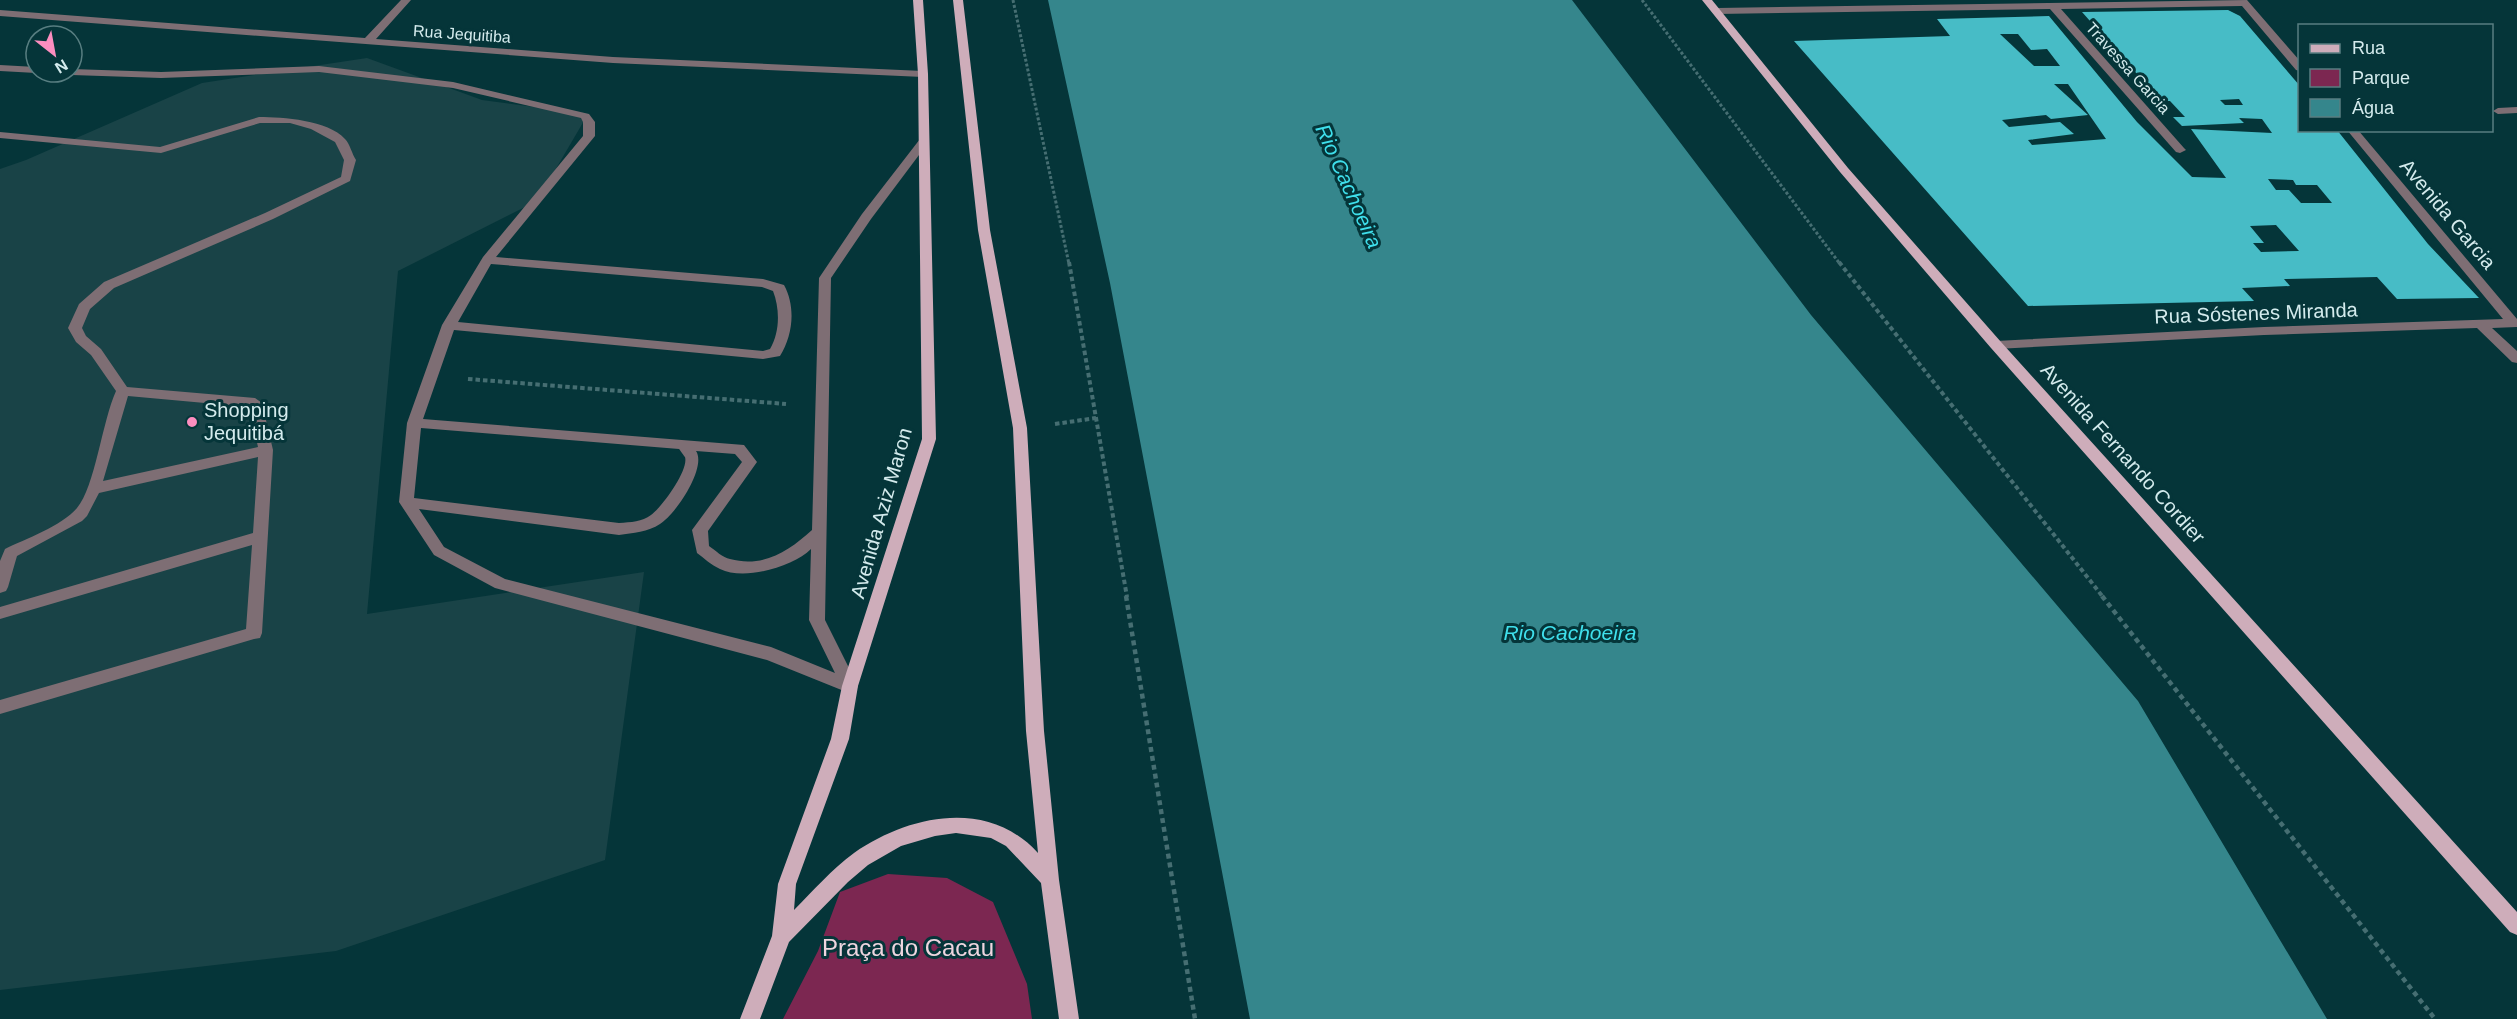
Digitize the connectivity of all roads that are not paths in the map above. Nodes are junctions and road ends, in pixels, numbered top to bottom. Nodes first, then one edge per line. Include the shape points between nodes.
1 (406, 0) edge
2 (918, 0) edge
3 (958, 0) edge
4 (2244, 2) edge
5 (2060, 4) edge
6 (1712, 6) edge
7 (0, 13) edge
8 (367, 42) junction
9 (2298, 66) edge
10 (0, 68) edge
11 (24, 69) edge
12 (84, 72) edge
13 (923, 74) junction
14 (2517, 110) edge
15 (2498, 111) dead end
16 (2354, 132) edge
17 (0, 135) edge
18 (924, 141) junction
19 (2180, 150) dead end
20 (487, 260) junction
21 (2515, 323) edge
22 (449, 325) junction
23 (2481, 325) junction
24 (1996, 345) junction
25 (2517, 359) edge
26 (123, 391) junction
27 (414, 423) junction
28 (683, 444) junction
29 (266, 450) junction
30 (93, 489) junction
31 (406, 502) junction
32 (820, 531) junction
33 (260, 537) junction
34 (0, 586) edge
35 (0, 613) edge
36 (850, 686) junction
37 (0, 707) edge
38 (1050, 880) junction
39 (2517, 926) edge
40 (782, 936) junction
41 (750, 1019) edge
42 (1069, 1019) edge

1 - 8 street
2 - 13 main road, Avenida Aziz Maron
3 - 38 main road via 984,230 1020,428 1035,731
4 - 5 street
4 - 9 street
5 - 6 street
5 - 19 street, Travessa Garcia
6 - 24 main road, Avenida Fernando Cordier via 1844,170
7 - 8 street, Rua Jequitiba
8 - 13 street, Rua Jequitiba via 613,60
10 - 11 street
12 - 20 street via 161,75 319,69 453,85 585,116 590,136
13 - 18 main road, Avenida Aziz Maron
14 - 15 street
16 - 21 street, Avenida Garcia
17 - 26 street via 161,150 259,120 291,120 340,140 350,160 346,179 109,285 84,307 75,328
18 - 32 street via 825,278
18 - 36 main road, Avenida Aziz Maron via 929,439
20 - 22 street
20 - 22 street via 763,283 779,288 784,300 782,344 775,353 763,355
21 - 23 street, Rua Sóstenes Miranda
22 - 27 street
23 - 24 street, Rua Sóstenes Miranda
23 - 25 street
24 - 39 main road, Avenida Fernando Cordier
26 - 29 street via 255,403
26 - 30 street via 114,408
27 - 28 street
27 - 31 street
28 - 31 street via 692,456 693,466 657,520 638,529
28 - 32 street via 739,449 750,462 700,530 702,549 725,565 762,567 797,554
29 - 30 street
29 - 33 street
30 - 34 street via 82,513 10,553
31 - 36 street via 439,551 501,584 730,642
32 - 36 street via 817,620
33 - 35 street
33 - 37 street via 254,633
36 - 40 main road, Avenida Aziz Maron via 840,739 787,884
38 - 40 main road via 1011,839 978,825 946,824 903,837 861,858
38 - 42 main road
40 - 41 main road, Avenida Aziz Maron

